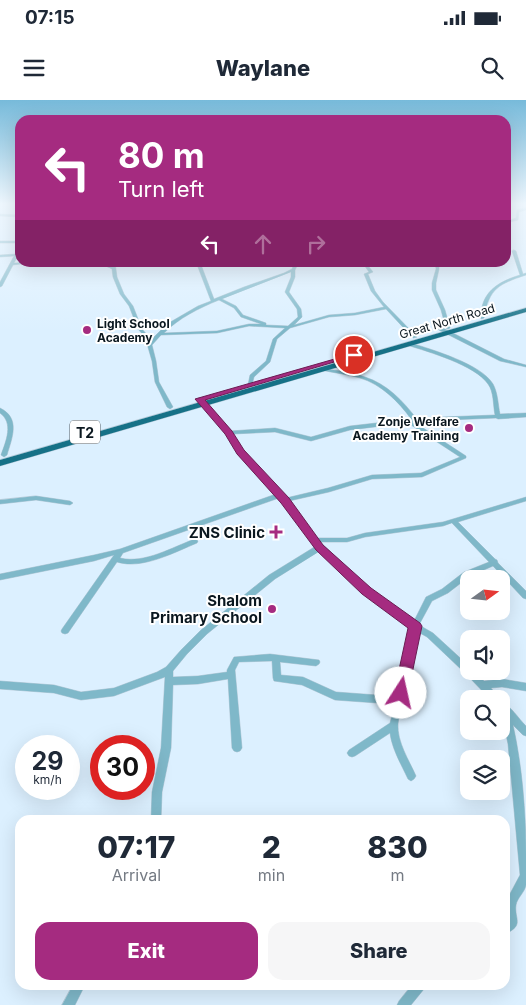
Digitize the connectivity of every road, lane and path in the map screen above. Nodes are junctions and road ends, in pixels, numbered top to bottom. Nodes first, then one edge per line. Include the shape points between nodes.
1 (514, 251) dead end
2 (15, 255) edge
3 (0, 256) edge
4 (15, 259) edge
5 (12, 264) junction
6 (15, 264) edge
7 (114, 267) edge
8 (200, 267) edge
9 (294, 267) edge
10 (367, 267) edge
11 (438, 267) edge
12 (293, 270) junction
13 (524, 275) edge
14 (0, 286) edge
15 (219, 299) junction
16 (213, 301) junction
17 (526, 305) edge
18 (386, 308) junction
19 (526, 310) edge
20 (482, 318) junction
21 (267, 326) junction
22 (290, 327) junction
23 (445, 330) junction
24 (160, 334) junction
25 (415, 337) junction
26 (150, 344) junction
27 (409, 344) junction
28 (526, 366) edge
29 (323, 369) junction
30 (250, 384) junction
31 (202, 401) junction
32 (170, 407) junction
33 (0, 410) edge
34 (526, 415) edge
35 (498, 417) junction
36 (413, 421) junction
37 (229, 433) junction
38 (1, 458) edge
39 (282, 498) junction
40 (526, 499) edge
41 (0, 502) edge
42 (70, 502) dead end
43 (454, 521) junction
44 (315, 540) junction
45 (195, 541) dead end
46 (320, 548) junction
47 (121, 551) junction
48 (115, 559) junction
49 (495, 562) junction
50 (0, 577) edge
51 (526, 596) edge
52 (415, 626) junction
53 (65, 631) dead end
54 (276, 658) junction
55 (316, 662) dead end
56 (460, 663) edge
57 (169, 670) junction
58 (232, 675) junction
59 (479, 680) edge
60 (170, 681) junction
61 (0, 685) edge
62 (484, 685) junction
63 (526, 687) edge
64 (488, 690) edge
65 (401, 693) junction
66 (510, 714) edge
67 (394, 725) junction
68 (510, 732) edge
69 (526, 732) edge
70 (236, 748) dead end
71 (352, 753) dead end
72 (411, 776) dead end
73 (156, 815) edge
74 (526, 878) edge
75 (510, 904) edge
76 (510, 904) edge
77 (510, 924) edge
78 (77, 990) edge
79 (416, 990) edge
80 (70, 1004) edge
81 (403, 1005) edge

1 - 13 street
2 - 3 street
4 - 5 street
5 - 6 street
5 - 14 street
7 - 26 street via 122,294
8 - 16 street
9 - 12 street
10 - 18 street via 371,272 366,274 371,287
11 - 23 street via 434,289 443,309
12 - 15 street
12 - 22 street via 287,292 299,309 300,317
13 - 20 street via 492,289 484,302
15 - 16 street
15 - 21 street via 242,316
16 - 24 street via 176,321
17 - 20 highway, Great North Road / T2
18 - 22 street via 329,316
18 - 25 street
19 - 23 highway, Great North Road / T2
20 - 23 highway, Great North Road / T2
21 - 22 street
21 - 24 street
22 - 30 street via 275,339 268,362 252,376
23 - 25 highway, Great North Road / T2
23 - 27 highway, Great North Road / T2
23 - 28 street via 502,360
24 - 26 street
25 - 30 highway, Great North Road / T2
26 - 32 street via 157,382
27 - 29 highway, Great North Road / T2
27 - 35 street via 486,377 493,387
29 - 31 highway, Great North Road / T2
29 - 36 street via 373,382 400,400
30 - 31 highway, Great North Road / T2
31 - 32 highway, Great North Road / T2
31 - 37 street
31 - 38 highway, Great North Road / T2
32 - 38 highway, Great North Road / T2
33 - 38 street via 11,420 12,428
34 - 35 street
35 - 36 street
36 - 37 street via 350,428 311,439 275,430
36 - 39 street via 464,457 422,475 372,477 329,490
37 - 39 street via 240,452
39 - 44 street
39 - 47 street
40 - 43 street
41 - 42 street via 36,498
43 - 44 street via 348,540
43 - 49 street
44 - 46 street
45 - 48 street via 134,561 122,563
46 - 52 street via 366,591
46 - 57 street via 295,561 204,632
47 - 48 street
47 - 50 street
48 - 53 street
49 - 51 street
49 - 52 street via 467,574 429,599
52 - 56 street via 430,635
52 - 65 street
54 - 55 street
54 - 58 street via 237,660 231,670
54 - 65 street via 277,678 304,681 335,696 377,699 393,698
57 - 60 street
57 - 61 street via 126,688 81,696 54,689
58 - 60 street
58 - 70 street
59 - 62 street
60 - 73 street via 166,748 157,792
62 - 63 street via 502,683
62 - 64 street
65 - 67 street via 402,701
66 - 69 street
67 - 71 street
67 - 72 street via 398,746
68 - 74 street
74 - 75 street
76 - 77 street
78 - 80 street
79 - 81 street

